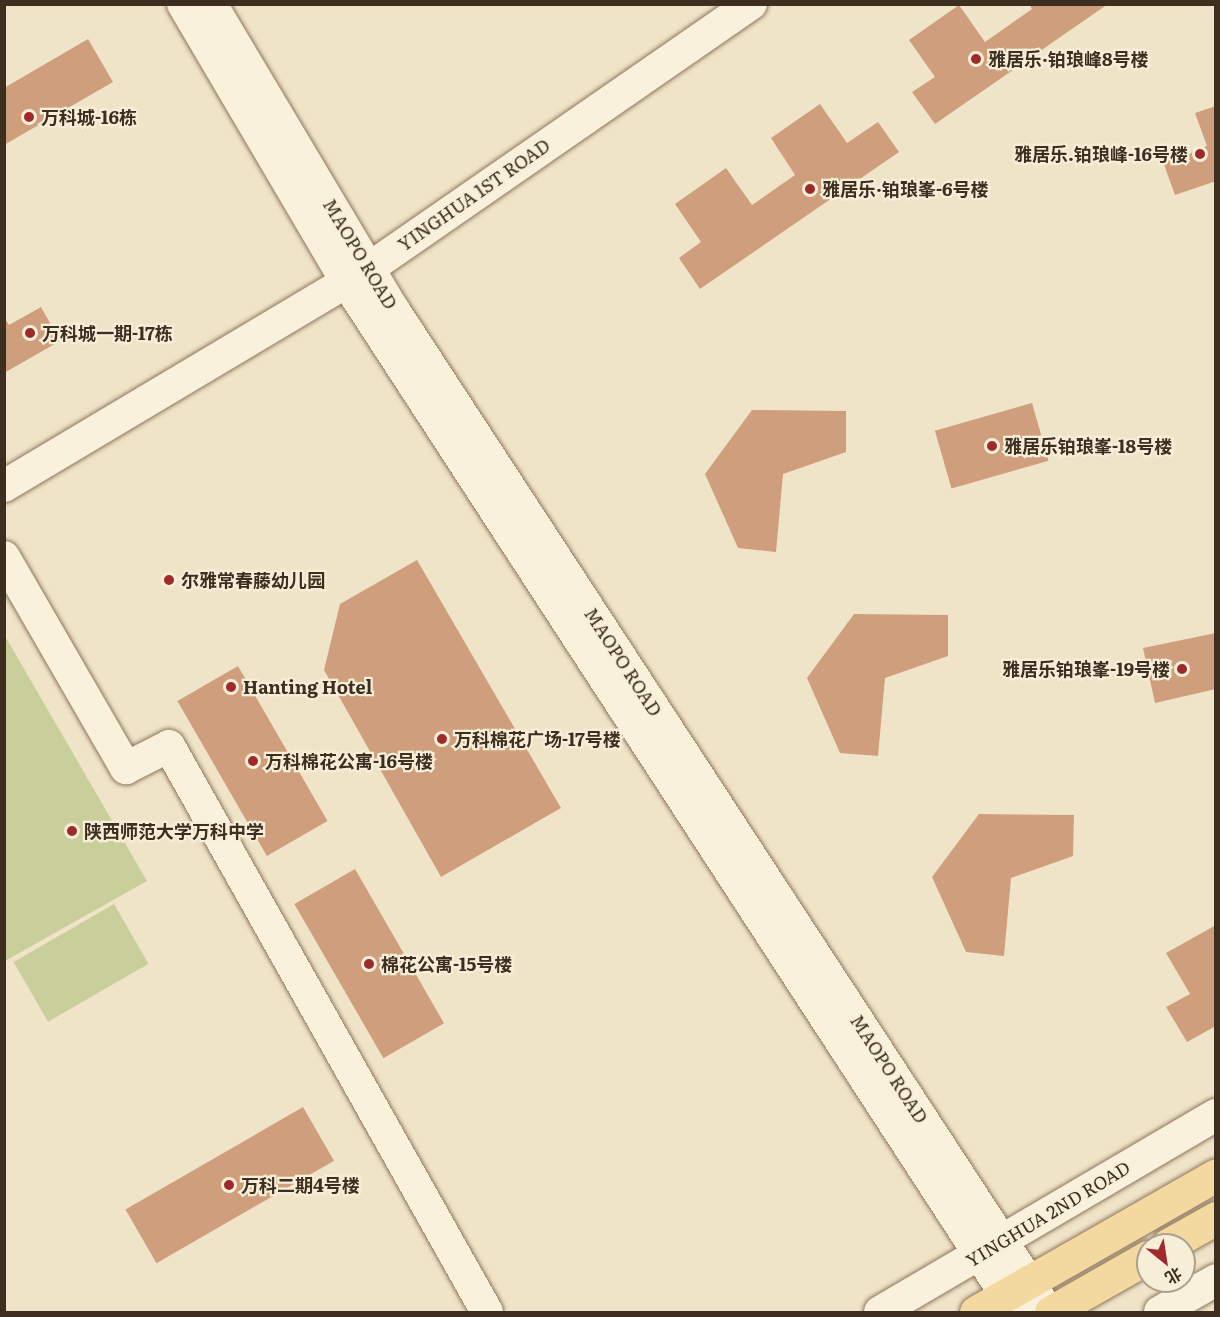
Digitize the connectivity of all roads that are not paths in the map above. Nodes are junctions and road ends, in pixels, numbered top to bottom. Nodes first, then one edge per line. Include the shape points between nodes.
1 (183, 4) edge
2 (211, 4) edge
3 (751, 4) edge
4 (357, 275) junction
5 (4, 486) edge
6 (4, 557) edge
7 (1215, 1115) edge
8 (1215, 1175) edge
9 (1215, 1218) edge
10 (1189, 1233) edge
11 (990, 1248) junction
12 (1136, 1264) edge
13 (1215, 1280) edge
14 (1016, 1297) edge
15 (487, 1312) edge
16 (880, 1312) edge
17 (976, 1312) edge
18 (1049, 1312) edge
19 (1160, 1312) edge

1 - 4 street, MAOPO ROAD
2 - 4 street, MAOPO ROAD
3 - 4 street, YINGHUA 1ST ROAD
4 - 5 street, YINGHUA 1ST ROAD
4 - 11 street, MAOPO ROAD
6 - 15 street via 126,768 170,746
7 - 11 street, YINGHUA 2ND ROAD
8 - 14 main road
9 - 10 main road
11 - 14 street, MAOPO ROAD
11 - 16 street, YINGHUA 2ND ROAD
12 - 18 main road
13 - 19 street
14 - 17 main road
14 - 18 street, MAOPO ROAD

